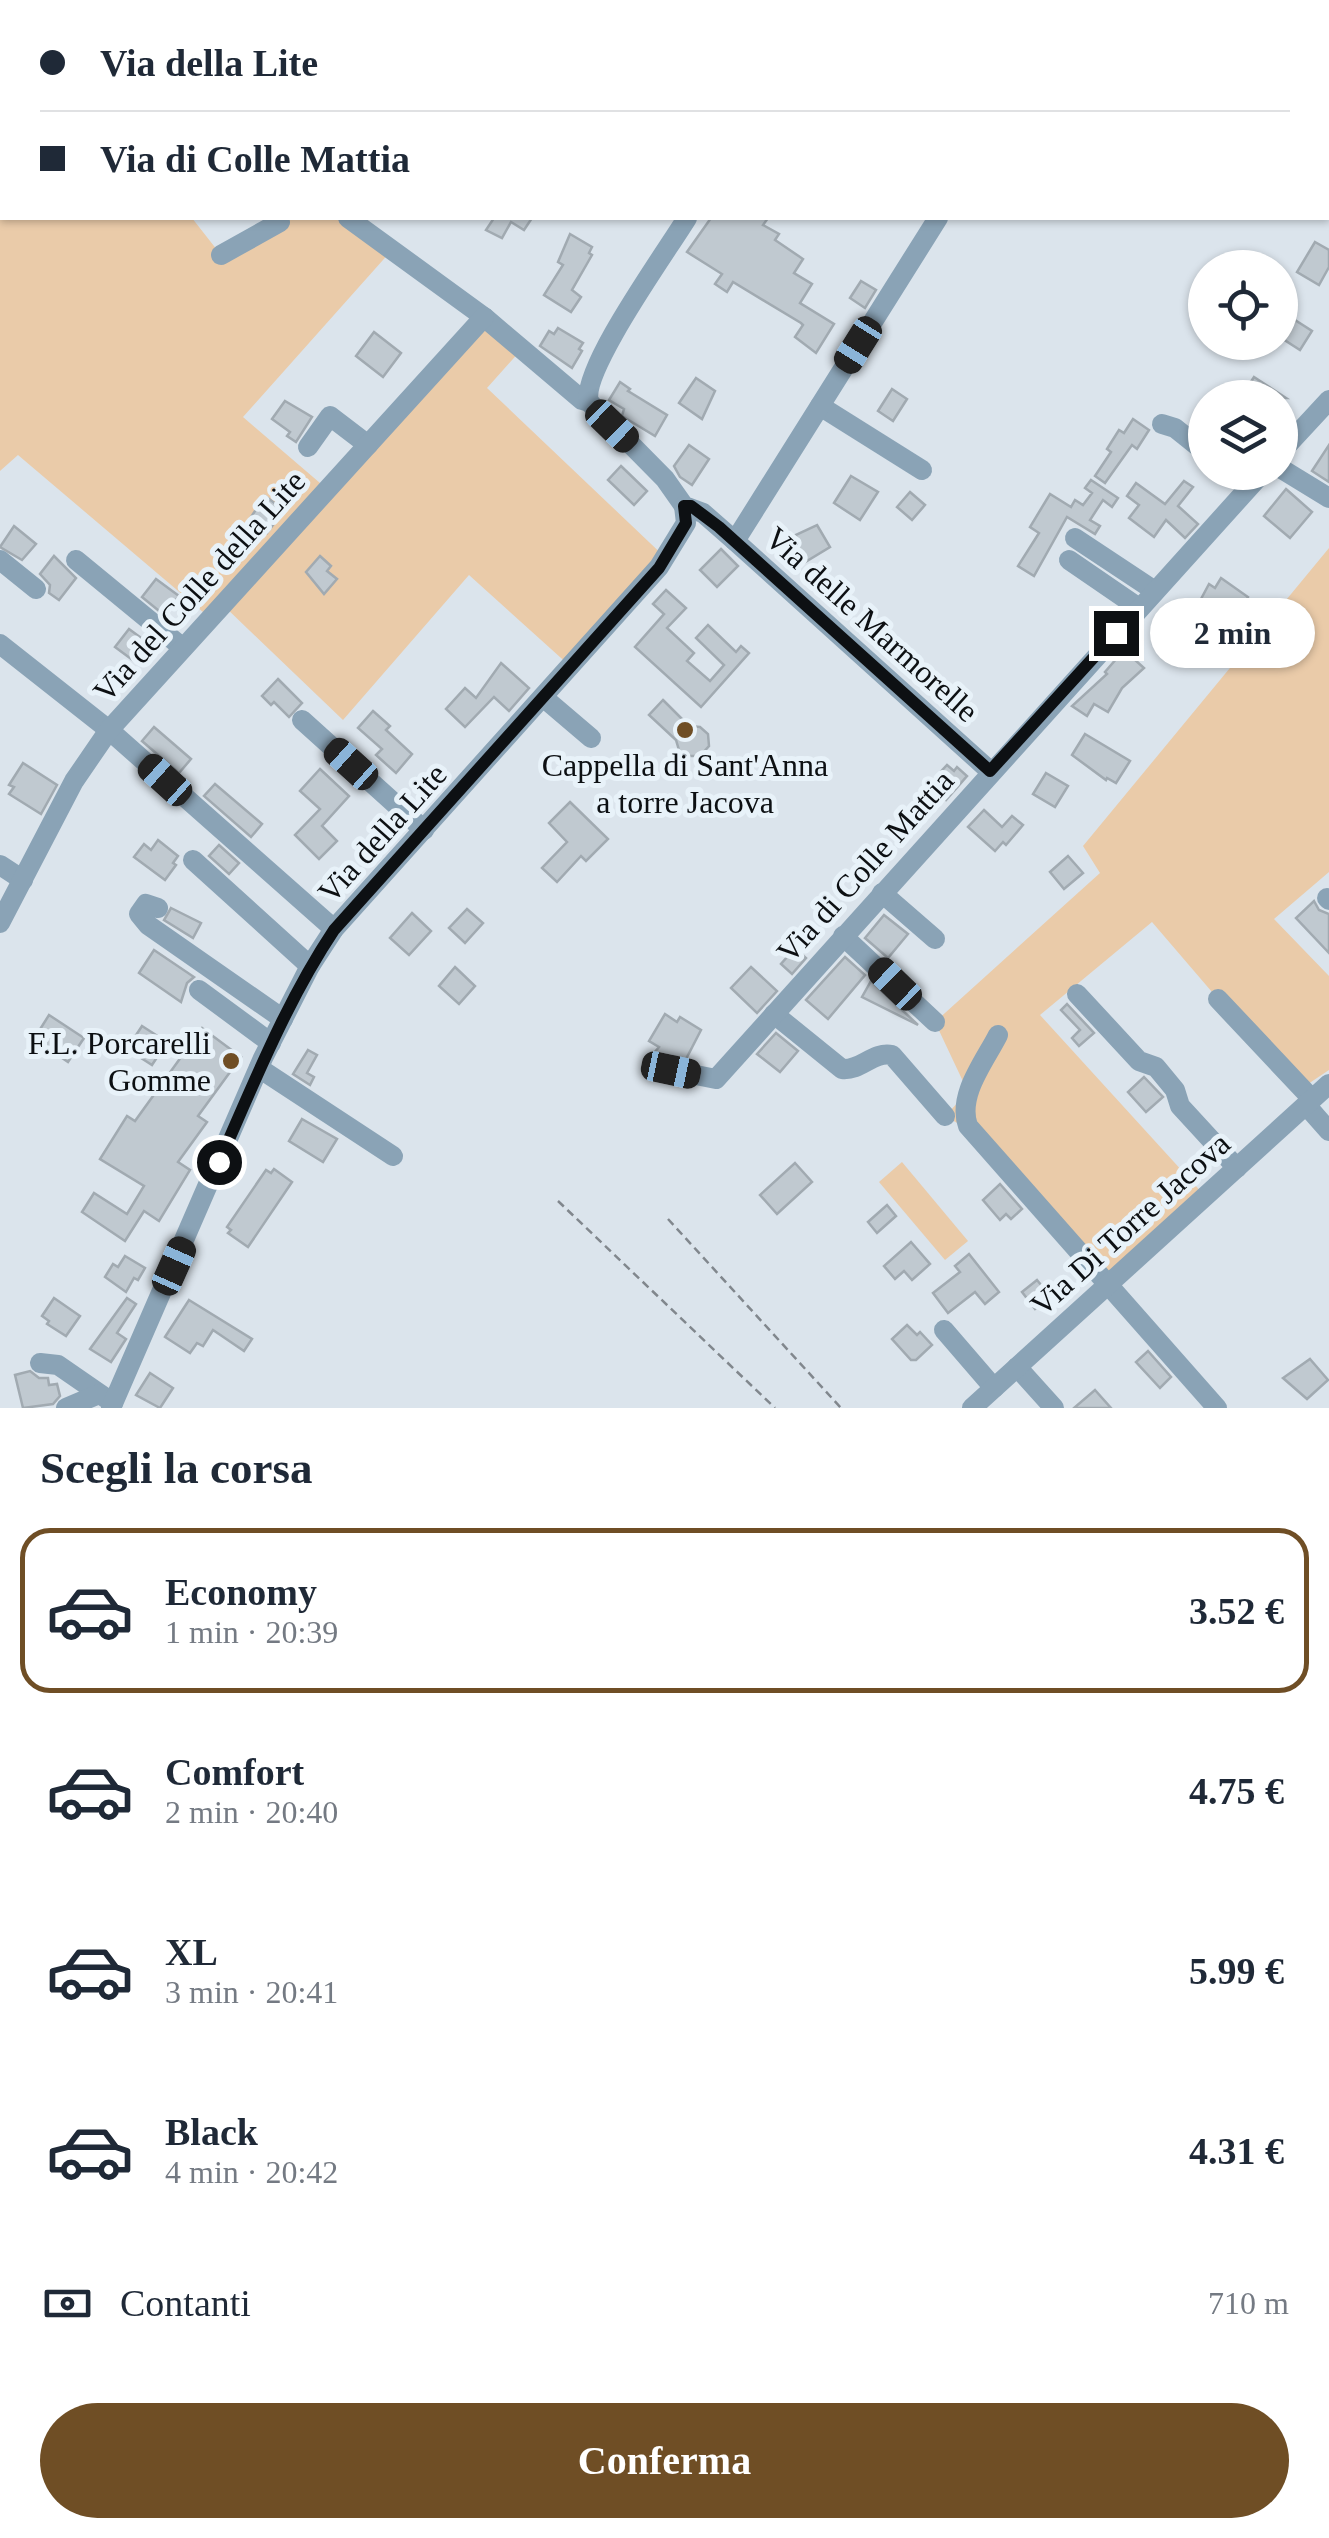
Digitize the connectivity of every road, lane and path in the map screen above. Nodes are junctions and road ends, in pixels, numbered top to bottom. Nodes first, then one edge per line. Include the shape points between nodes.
1 (283, 220) edge
2 (351, 220) edge
3 (686, 220) edge
4 (937, 220) edge
5 (221, 256) dead end
6 (484, 317) junction
7 (1329, 400) edge
8 (589, 402) junction
9 (820, 406) junction
10 (1162, 424) dead end
11 (1298, 434) edge
12 (1188, 439) edge
13 (368, 444) junction
14 (308, 447) dead end
15 (922, 470) dead end
16 (1298, 479) edge
17 (1239, 490) edge
18 (1329, 498) edge
19 (684, 506) junction
20 (1075, 538) dead end
21 (735, 541) junction
22 (76, 560) dead end
23 (1070, 560) dead end
24 (5, 572) edge
25 (36, 589) dead end
26 (1155, 590) junction
27 (1139, 608) junction
28 (0, 644) edge
29 (183, 648) junction
30 (544, 698) junction
31 (302, 720) dead end
32 (109, 730) junction
33 (591, 738) dead end
34 (990, 771) junction
35 (424, 830) junction
36 (193, 860) dead end
37 (0, 864) edge
38 (23, 880) junction
39 (882, 893) junction
40 (158, 908) dead end
41 (0, 923) edge
42 (334, 930) junction
43 (843, 936) junction
44 (935, 939) dead end
45 (310, 966) junction
46 (199, 990) dead end
47 (1077, 994) dead end
48 (1218, 999) dead end
49 (774, 1014) junction
50 (283, 1019) junction
51 (935, 1022) dead end
52 (998, 1035) dead end
53 (272, 1042) junction
54 (260, 1068) junction
55 (671, 1070) dead end
56 (1329, 1084) edge
57 (1309, 1102) junction
58 (945, 1116) dead end
59 (1329, 1131) edge
60 (393, 1156) dead end
61 (1237, 1168) junction
62 (558, 1201) dead end
63 (668, 1219) dead end
64 (1107, 1286) junction
65 (944, 1330) dead end
66 (40, 1363) dead end
67 (1017, 1367) junction
68 (994, 1388) junction
69 (107, 1402) edge
70 (66, 1408) edge
71 (775, 1408) edge
72 (841, 1408) edge
73 (972, 1408) edge
74 (1054, 1408) edge
75 (1217, 1408) edge

1 - 5 street
2 - 6 street, Via delle Marmorelle
3 - 8 street via 606,348 586,392
4 - 9 street
6 - 8 street, Via delle Marmorelle
6 - 13 street, Via del Colle della Lite
7 - 11 street
8 - 19 street, Via delle Marmorelle
9 - 15 street
9 - 21 street
10 - 12 street
13 - 14 street via 330,416
13 - 29 street, Via del Colle della Lite
16 - 18 street
17 - 26 street, Via di Colle Mattia
19 - 21 street, Via delle Marmorelle
19 - 30 street, Via della Lite via 686,523 659,568
20 - 26 street
21 - 34 street, Via delle Marmorelle
22 - 29 street
23 - 27 street
24 - 25 street
26 - 27 street, Via di Colle Mattia
27 - 34 street, Via di Colle Mattia
28 - 32 street
29 - 32 street, Via del Colle della Lite
30 - 33 street
30 - 35 street, Via della Lite
31 - 35 street
32 - 38 street, Via del Colle della Lite
32 - 42 street
34 - 39 street, Via di Colle Mattia
35 - 42 street, Via della Lite
36 - 45 street
37 - 38 street
38 - 41 street, Via del Colle della Lite
39 - 43 street, Via di Colle Mattia
39 - 44 street
40 - 50 street via 146,904 139,914
42 - 45 street, Via della Lite
43 - 49 street, Via di Colle Mattia
43 - 51 street
45 - 50 street, Via della Lite
46 - 53 street
47 - 61 street via 1139,1061 1156,1067 1180,1106
48 - 57 street
49 - 55 street, Via di Colle Mattia via 716,1079
49 - 58 street via 842,1069 892,1055
50 - 53 street, Via della Lite
52 - 64 street via 968,1092 966,1121
53 - 54 street, Via della Lite
54 - 60 street
54 - 69 street, Via della Lite
56 - 57 street, Via Di Torre Jacova
57 - 59 street
57 - 61 street, Via Di Torre Jacova
61 - 64 street, Via Di Torre Jacova
62 - 71 path
63 - 72 path
64 - 67 street, Via Di Torre Jacova
64 - 75 street
65 - 68 street
66 - 69 street via 58,1365
67 - 68 street, Via Di Torre Jacova
67 - 74 street
68 - 73 street, Via Di Torre Jacova
69 - 70 street

